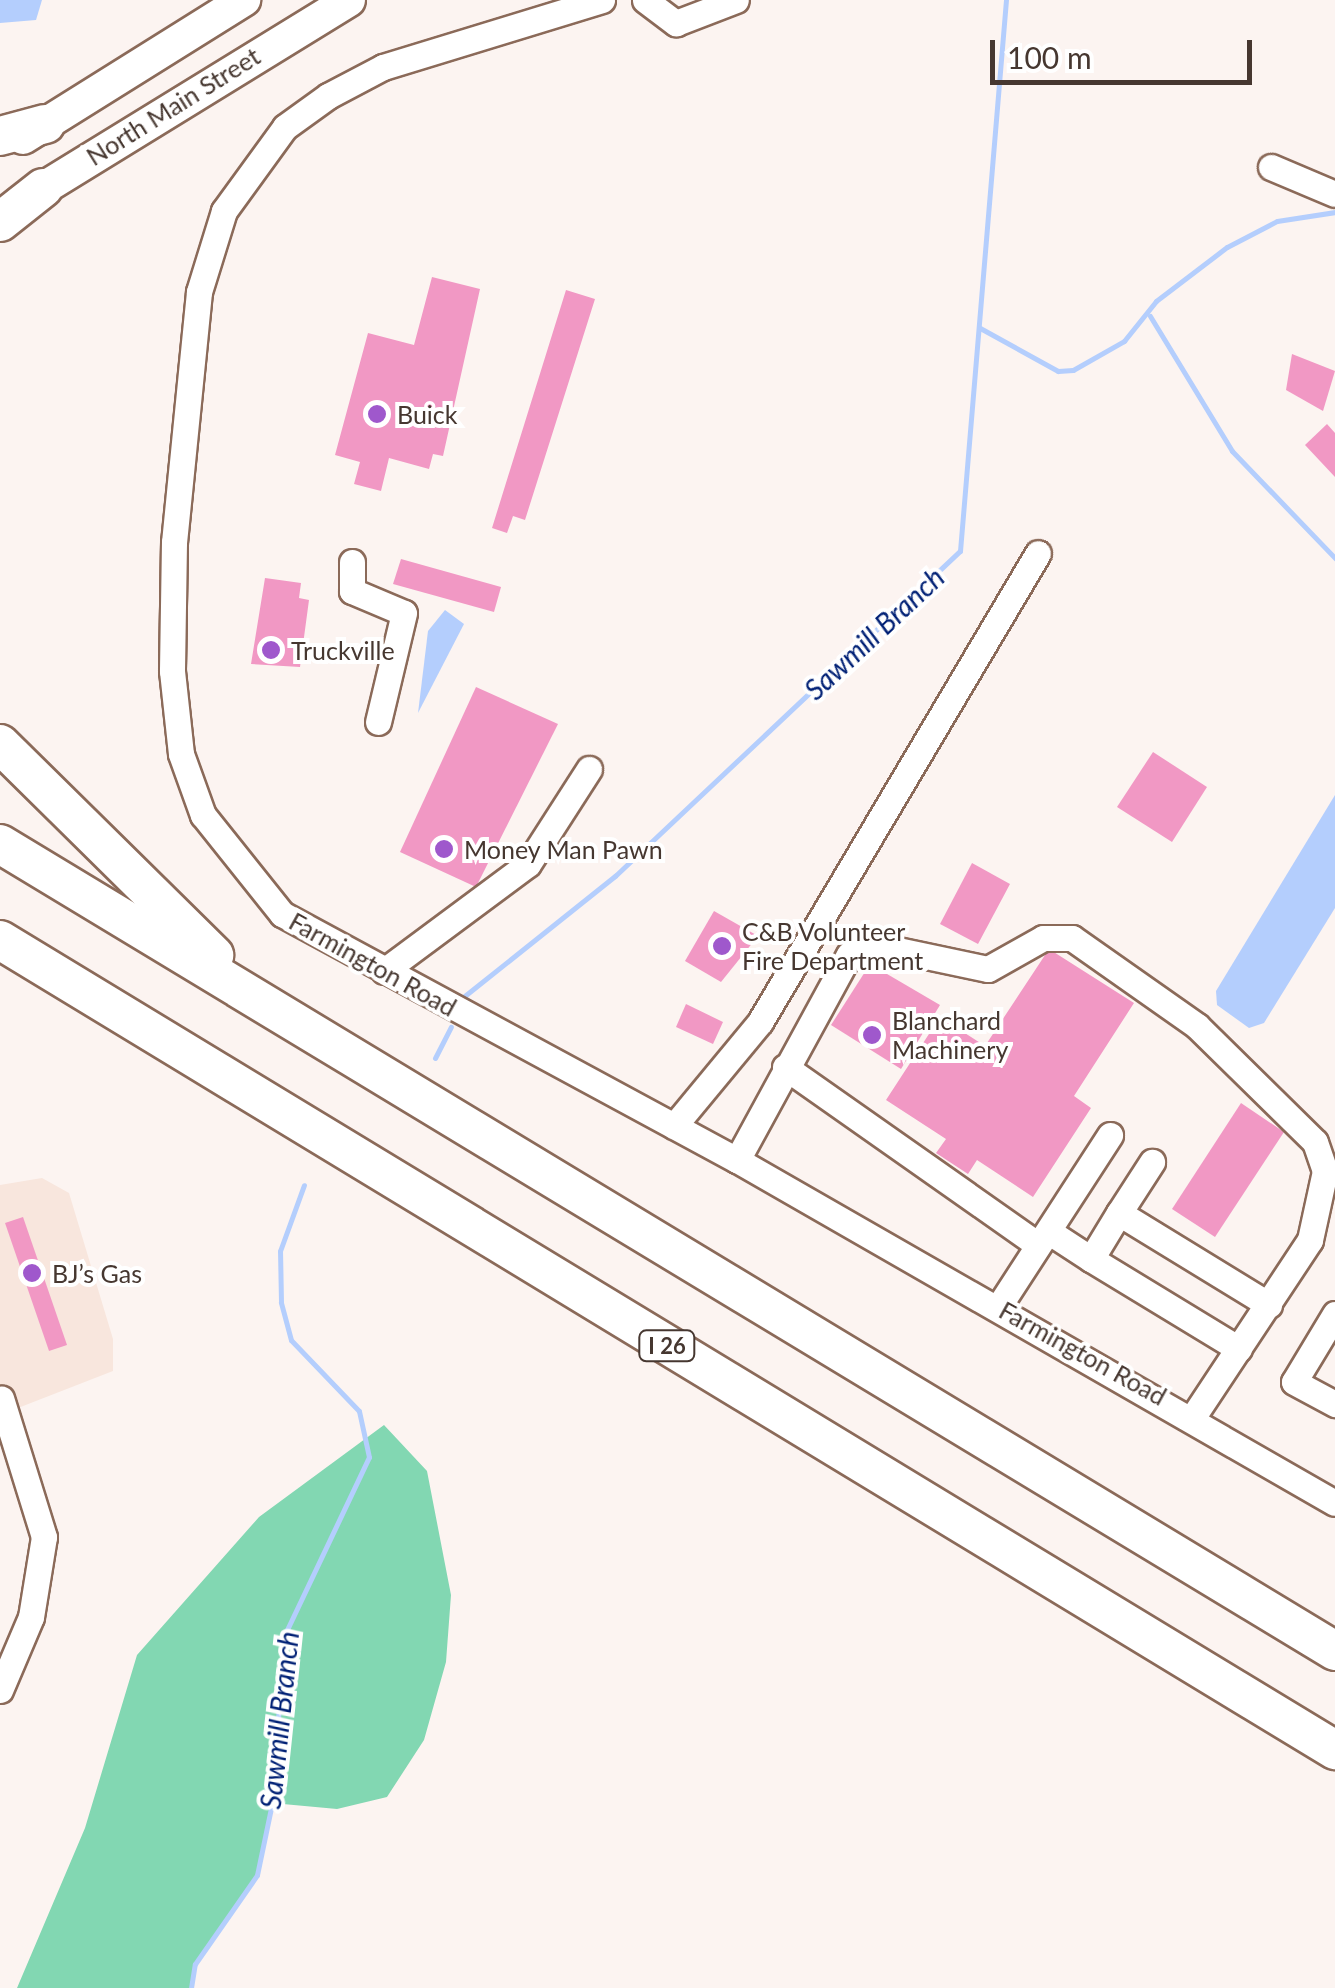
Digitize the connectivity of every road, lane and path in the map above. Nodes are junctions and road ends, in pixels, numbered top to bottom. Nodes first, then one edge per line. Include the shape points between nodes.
1 (244, 0) edge
2 (349, 0) edge
3 (578, 0) edge
4 (602, 0) edge
5 (644, 0) edge
6 (725, 2) edge
7 (478, 40) junction
8 (45, 124) junction
9 (0, 136) edge
10 (0, 153) edge
11 (1271, 167) dead end
12 (43, 188) joint
13 (1335, 194) edge
14 (0, 219) edge
15 (1038, 554) dead end
16 (352, 562) dead end
17 (378, 722) dead end
18 (0, 744) edge
19 (588, 769) dead end
20 (0, 844) edge
21 (0, 940) edge
22 (384, 971) junction
23 (0, 973) edge
24 (278, 1014) junction
25 (174, 1048) junction
26 (785, 1066) junction
27 (674, 1126) junction
28 (1110, 1135) dead end
29 (737, 1160) junction
30 (1152, 1162) dead end
31 (1119, 1214) junction
32 (1044, 1239) junction
33 (1091, 1259) junction
34 (1269, 1305) junction
35 (999, 1306) junction
36 (1335, 1314) edge
37 (1239, 1349) junction
38 (1, 1398) edge
39 (1335, 1404) edge
40 (1194, 1415) junction
41 (9, 1453) edge
42 (1335, 1503) edge
43 (1335, 1651) edge
44 (0, 1690) edge
45 (1335, 1750) edge

1 - 8 main road, North Main Street
2 - 12 main road, North Main Street
3 - 7 street, Farmington Road
4 - 7 street, Farmington Road
5 - 6 street via 676,23
7 - 22 street, Farmington Road via 383,67 328,96 247,172 224,211 199,292 183,434 172,671 181,754 238,869 282,914
8 - 9 highway
8 - 10 main road, North Main Street
11 - 13 street
12 - 14 highway
15 - 27 street via 760,1022
16 - 17 street via 352,591 404,612
18 - 24 highway
19 - 22 street via 528,864
20 - 24 highway
21 - 25 highway, I 26
22 - 27 street, Farmington Road
23 - 25 highway
24 - 43 highway
25 - 45 highway, I 26
26 - 29 street
26 - 32 street
26 - 34 street via 859,949 988,969 1043,938 1072,938 1196,1026 1315,1142 1325,1171 1310,1240
27 - 29 street, Farmington Road
28 - 32 street
29 - 35 street, Farmington Road
30 - 31 street
31 - 33 street
31 - 34 street
32 - 33 street
32 - 35 street
33 - 37 street
34 - 37 street
35 - 40 street, Farmington Road
36 - 39 street via 1294,1382
37 - 40 street
38 - 41 street
40 - 42 street, Farmington Road
41 - 44 street via 39,1504 42,1572

